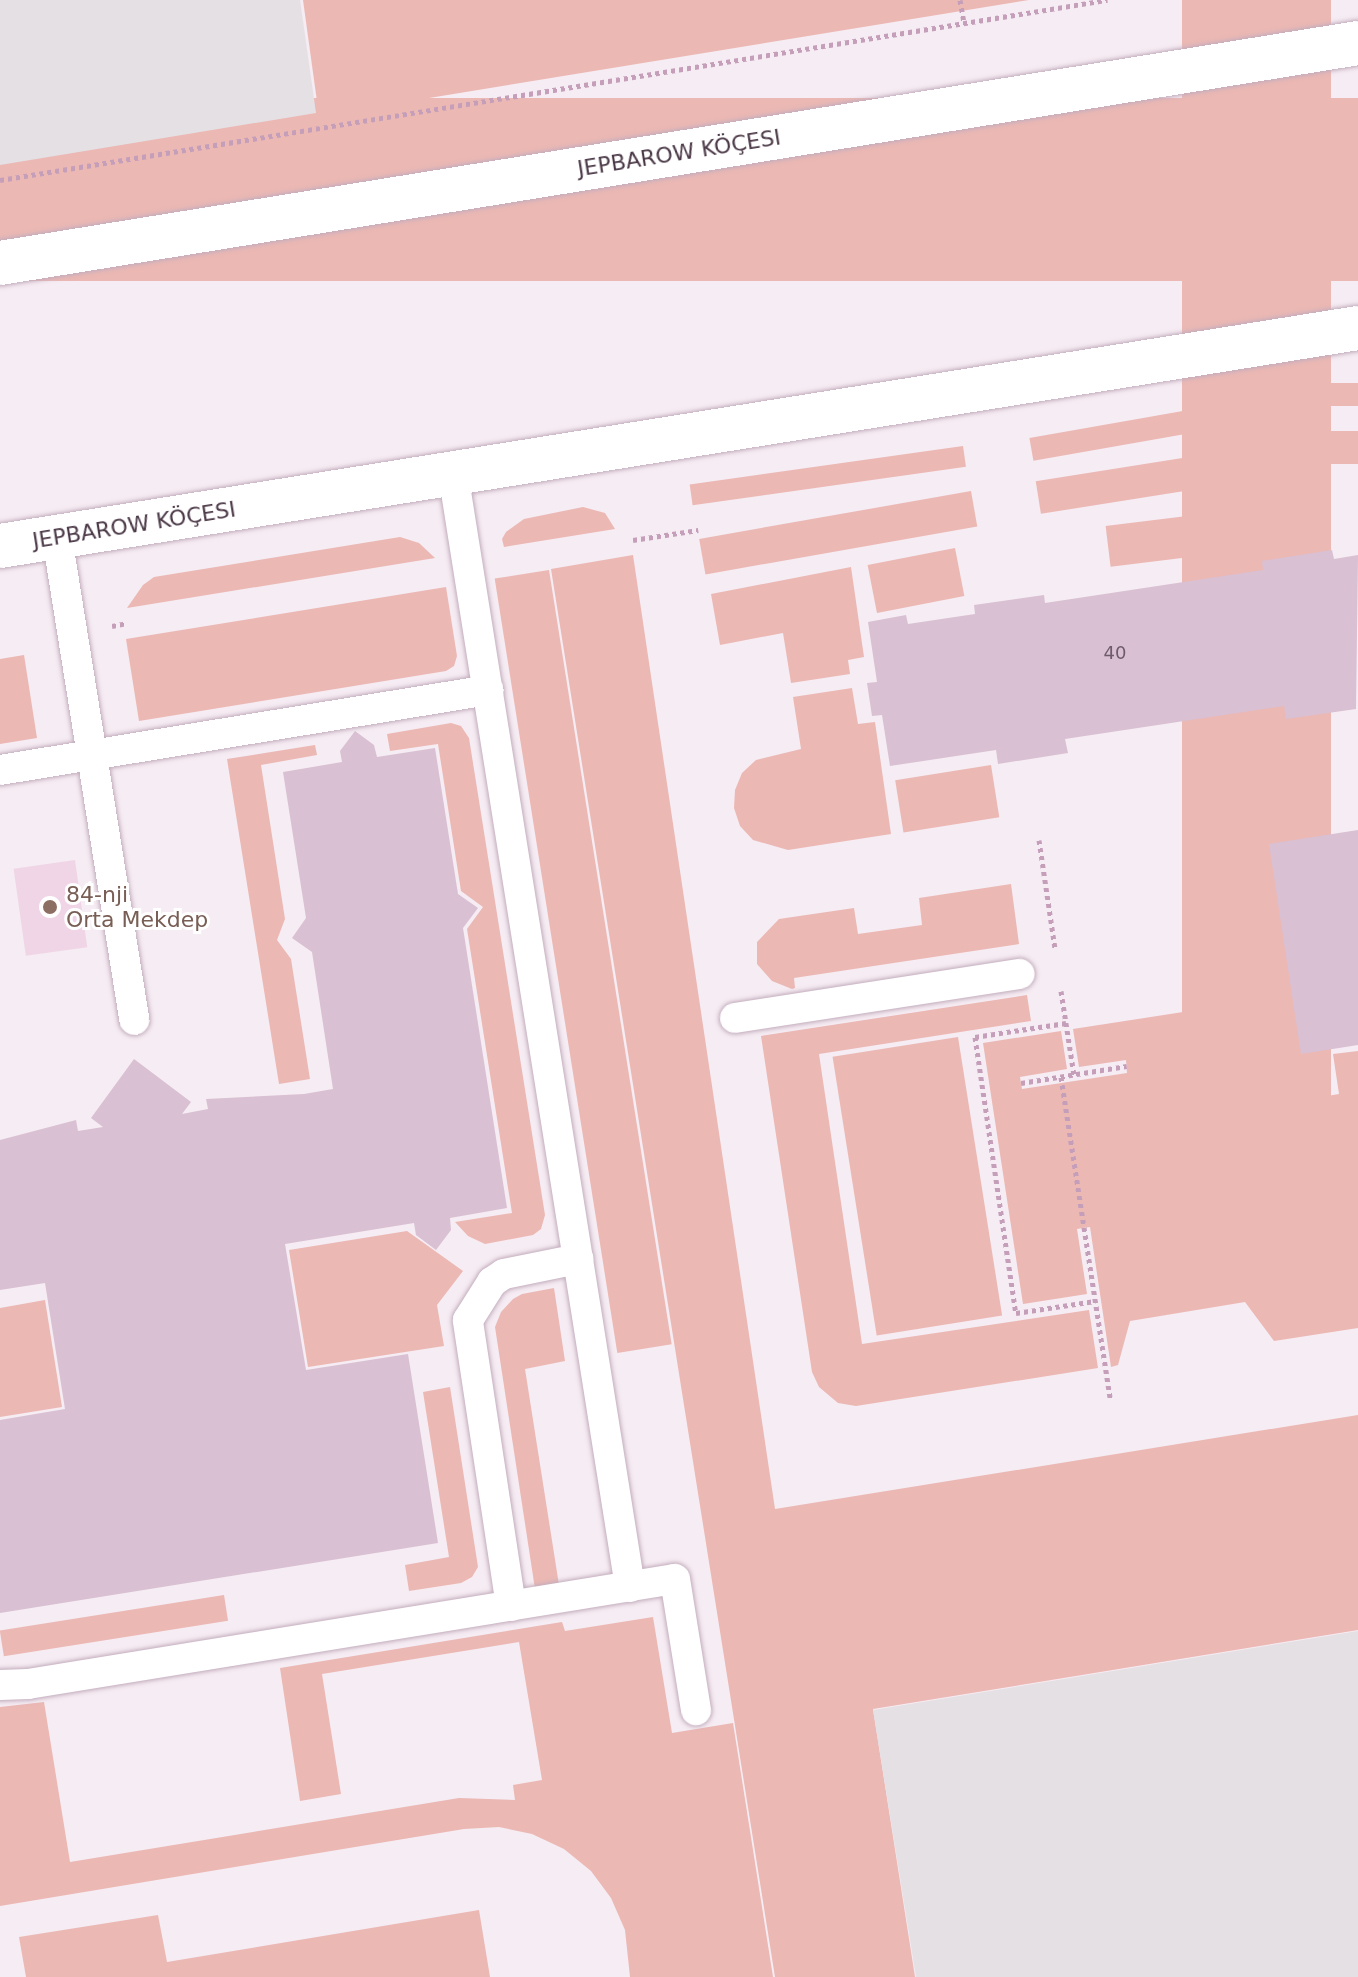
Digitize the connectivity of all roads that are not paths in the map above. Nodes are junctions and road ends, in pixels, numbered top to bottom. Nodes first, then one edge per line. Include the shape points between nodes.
1 (1358, 43) edge
2 (0, 263) edge
3 (1358, 328) edge
4 (453, 473) junction
5 (57, 537) junction
6 (0, 546) edge
7 (488, 690) junction
8 (92, 755) junction
9 (0, 770) edge
10 (1020, 974) dead end
11 (735, 1018) dead end
12 (134, 1020) dead end
13 (578, 1259) junction
14 (630, 1587) junction
15 (511, 1606) junction
16 (0, 1685) edge
17 (696, 1710) dead end

1 - 2 street, JEPBAROW KÖÇESI
3 - 4 street, JEPBAROW KÖÇESI
4 - 5 street, JEPBAROW KÖÇESI
4 - 7 lane
5 - 6 street, JEPBAROW KÖÇESI
5 - 8 lane
7 - 8 lane
7 - 13 lane
8 - 9 lane
8 - 12 lane
10 - 11 lane
13 - 14 lane
13 - 15 lane via 504,1274 492,1282 468,1320
14 - 15 lane
14 - 17 lane via 675,1579
15 - 16 lane

